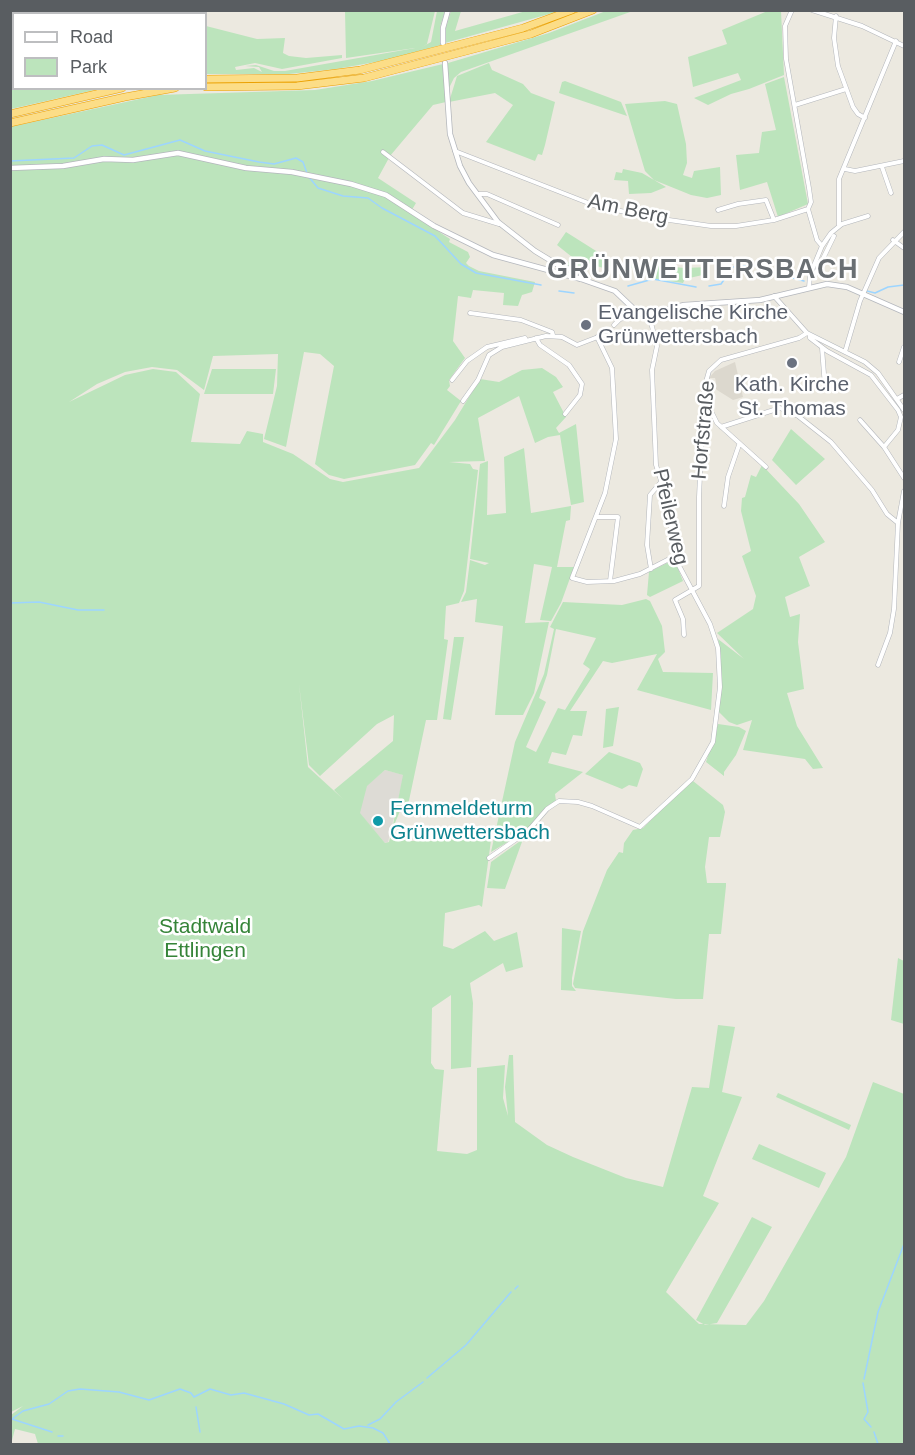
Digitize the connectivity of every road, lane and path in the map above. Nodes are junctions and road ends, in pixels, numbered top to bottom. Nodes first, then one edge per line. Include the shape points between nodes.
1 (448, 10) edge
2 (572, 10) edge
3 (593, 10) edge
4 (812, 10) edge
5 (790, 12) edge
6 (836, 16) junction
7 (896, 42) junction
8 (443, 43) dead end
9 (904, 46) edge
10 (445, 63) dead end
11 (207, 79) edge
12 (207, 87) edge
13 (846, 89) junction
14 (113, 90) edge
15 (163, 90) edge
16 (795, 105) junction
17 (10, 114) edge
18 (866, 118) junction
19 (10, 123) edge
20 (455, 151) junction
21 (383, 152) dead end
22 (904, 162) edge
23 (882, 166) junction
24 (10, 168) edge
25 (845, 169) junction
26 (891, 193) dead end
27 (477, 194) junction
28 (808, 209) junction
29 (718, 210) dead end
30 (868, 216) dead end
31 (774, 220) junction
32 (500, 224) junction
33 (558, 225) dead end
34 (839, 225) junction
35 (904, 232) edge
36 (834, 236) dead end
37 (893, 240) junction
38 (822, 246) junction
39 (904, 248) edge
40 (810, 275) junction
41 (581, 279) junction
42 (809, 288) junction
43 (862, 295) junction
44 (774, 296) junction
45 (638, 312) junction
46 (904, 312) edge
47 (470, 313) dead end
48 (649, 315) junction
49 (614, 325) dead end
50 (654, 332) junction
51 (808, 334) junction
52 (553, 335) junction
53 (536, 338) junction
54 (597, 338) junction
55 (526, 341) junction
56 (904, 347) edge
57 (822, 348) junction
58 (845, 352) junction
59 (899, 362) dead end
60 (452, 380) dead end
61 (825, 387) dead end
62 (904, 395) edge
63 (897, 399) junction
64 (463, 401) dead end
65 (704, 404) junction
66 (904, 410) edge
67 (565, 414) dead end
68 (860, 420) dead end
69 (721, 427) junction
70 (739, 445) junction
71 (884, 447) junction
72 (766, 467) dead end
73 (904, 478) edge
74 (661, 482) junction
75 (904, 491) edge
76 (724, 506) dead end
77 (597, 517) junction
78 (898, 523) junction
79 (675, 556) junction
80 (651, 569) junction
81 (610, 581) junction
82 (691, 592) junction
83 (684, 635) dead end
84 (878, 665) dead end
85 (489, 858) dead end

1 - 8 main road
2 - 11 highway via 523,28 360,70 297,78
3 - 12 highway via 531,34 364,78 297,86
4 - 6 street
5 - 16 street via 785,26 786,59
6 - 7 street
6 - 13 street via 834,38
7 - 9 street
7 - 18 street
10 - 20 main road via 449,125
13 - 16 street
13 - 18 street via 858,114
14 - 17 highway
15 - 19 highway
16 - 28 street via 811,202
18 - 25 street
20 - 27 main road
20 - 31 street, Am Berg via 555,192 615,211 711,226
21 - 32 street via 462,213
22 - 23 street
23 - 25 street
23 - 26 street
24 - 41 main road via 178,153 246,168 314,176 378,192 493,255
25 - 34 street via 838,186
27 - 32 main road
27 - 33 street via 487,194
28 - 31 street, Am Berg
28 - 38 street
29 - 31 street via 766,200
30 - 34 street
32 - 41 main road via 565,270 581,270
34 - 38 street
35 - 37 street
36 - 40 street via 815,275
37 - 39 street
37 - 43 street via 879,258
38 - 40 street
40 - 42 street
41 - 45 main road via 621,294
42 - 43 main road via 834,284
42 - 44 main road
43 - 46 main road
43 - 58 street
44 - 48 main road via 684,305
44 - 51 street
45 - 48 main road
45 - 49 street
47 - 52 street via 521,320
48 - 50 street, Pfeilerweg
50 - 54 street via 632,339 610,334
50 - 74 street, Pfeilerweg via 656,465
51 - 57 street
51 - 58 street
51 - 65 street, Horfstraße via 716,362 705,383
52 - 53 street
52 - 54 street via 577,345
53 - 55 street
53 - 67 street via 569,365 582,384 580,395
54 - 77 street via 612,368 616,429 612,466
55 - 60 street via 525,338 487,347 467,361
55 - 64 street via 493,352
56 - 59 street
57 - 61 street
57 - 71 street via 871,375 898,410 898,430
58 - 63 street via 878,373
62 - 63 street
63 - 66 street
65 - 69 street
65 - 82 street, Horfstraße via 699,586
68 - 71 street
69 - 70 street
69 - 78 street via 780,408 798,416 831,442
70 - 72 street
70 - 76 street via 728,477
71 - 73 street
74 - 79 street, Pfeilerweg
74 - 80 street via 650,495 647,545
75 - 78 street
77 - 81 street via 618,518
77 - 81 street via 573,579
78 - 84 street via 894,609
79 - 80 street
79 - 82 street, Pfeilerweg
80 - 81 street
82 - 83 street via 675,600 683,619
82 - 85 street, Pfeilerweg via 717,641 720,673 714,735 692,778 640,827 585,803 554,803 528,831

